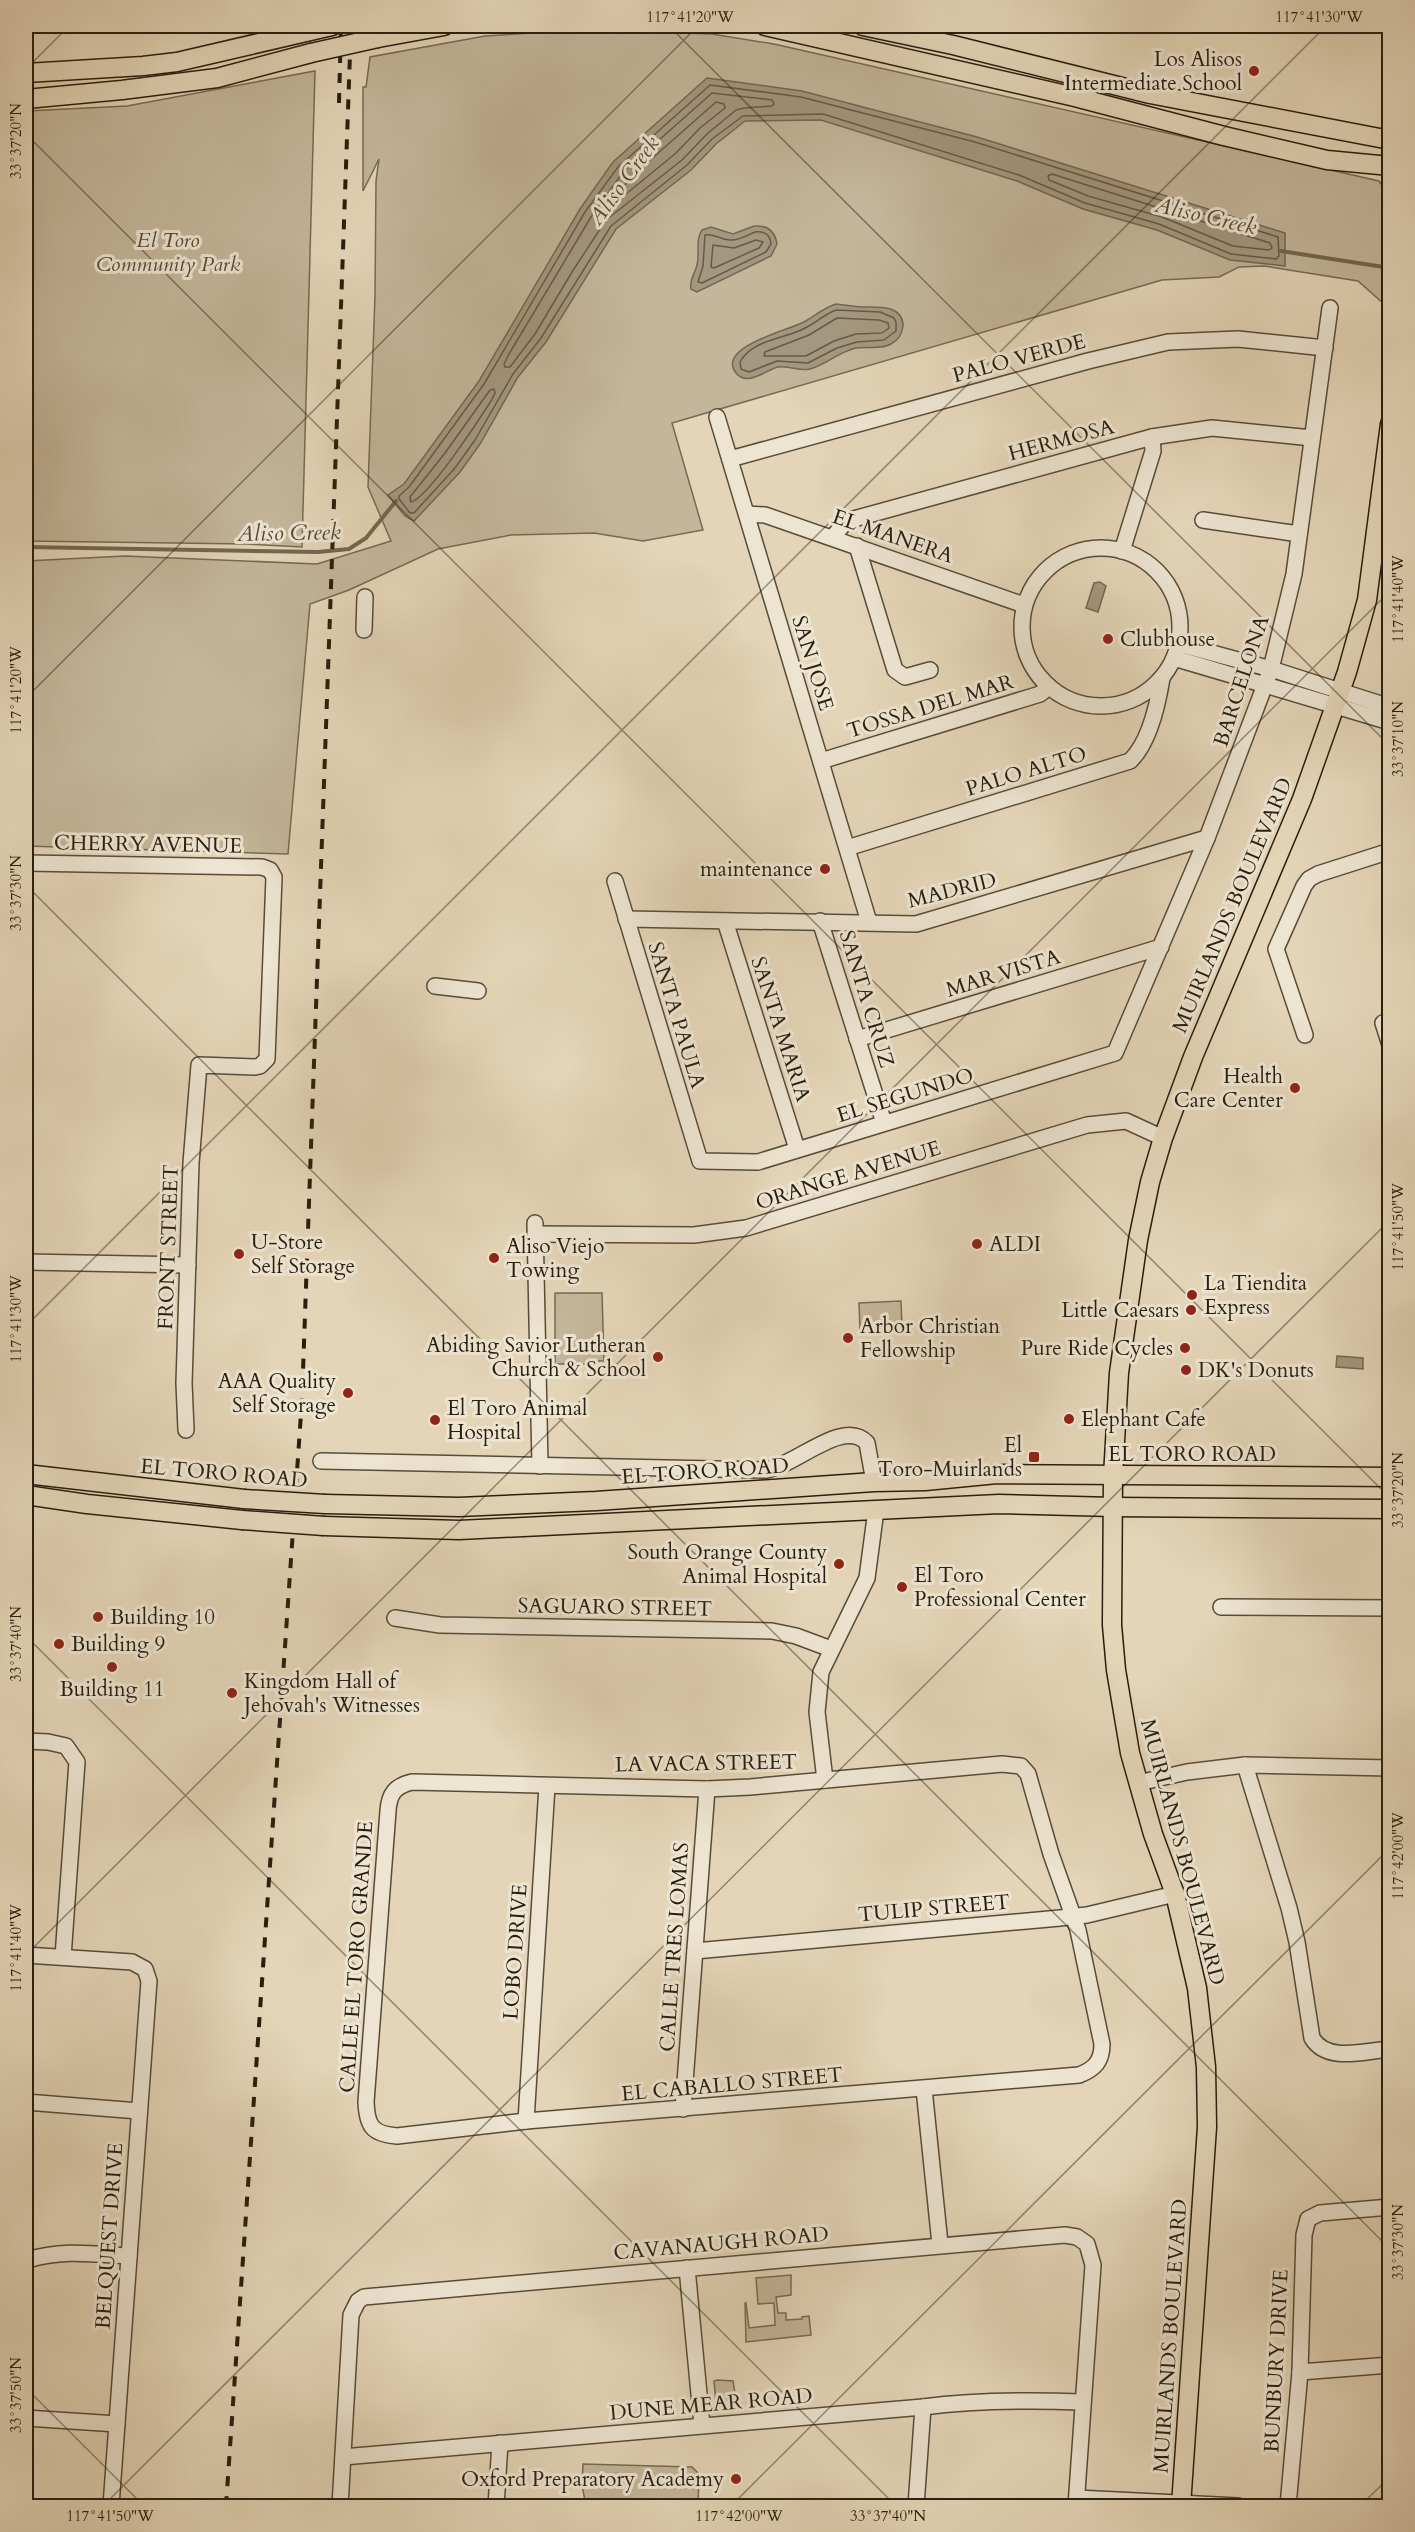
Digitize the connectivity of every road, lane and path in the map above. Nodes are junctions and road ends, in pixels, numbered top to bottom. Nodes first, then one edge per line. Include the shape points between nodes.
1 (332, 26) edge
2 (444, 26) edge
3 (765, 26) edge
4 (863, 26) edge
5 (26, 73) edge
6 (26, 99) edge
7 (1389, 140) edge
8 (1389, 166) edge
9 (1330, 308) dead end
10 (1325, 348) junction
11 (717, 417) dead end
12 (1389, 424) edge
13 (1152, 437) junction
14 (1312, 438) junction
15 (730, 459) junction
16 (747, 514) junction
17 (1203, 520) dead end
18 (1299, 534) junction
19 (833, 537) junction
20 (857, 546) junction
21 (1122, 550) junction
22 (365, 597) dead end
23 (1024, 605) junction
24 (364, 630) dead end
25 (1177, 651) junction
26 (1271, 669) junction
27 (930, 670) dead end
28 (1162, 678) junction
29 (1266, 685) junction
30 (1049, 687) junction
31 (1338, 698) junction
32 (1389, 707) edge
33 (1389, 722) edge
34 (821, 761) junction
35 (1207, 838) junction
36 (847, 848) junction
37 (1389, 851) edge
38 (26, 863) edge
39 (615, 881) dead end
40 (626, 919) junction
41 (725, 921) junction
42 (820, 921) junction
43 (869, 922) junction
44 (1161, 947) junction
45 (435, 986) dead end
46 (478, 991) dead end
47 (1383, 1023) dead end
48 (1305, 1035) dead end
49 (857, 1039) junction
50 (1389, 1045) edge
51 (1118, 1048) joint
52 (199, 1065) joint
53 (884, 1123) junction
54 (1163, 1138) junction
55 (798, 1149) junction
56 (700, 1161) joint
57 (26, 1262) edge
58 (188, 1264) junction
59 (186, 1430) dead end
60 (321, 1461) dead end
61 (540, 1466) junction
62 (26, 1474) edge
63 (1113, 1476) junction
64 (1389, 1477) edge
65 (874, 1482) junction
66 (26, 1495) edge
67 (1113, 1507) junction
68 (1389, 1509) edge
69 (876, 1510) junction
70 (1221, 1607) dead end
71 (1389, 1608) edge
72 (395, 1618) dead end
73 (831, 1649) junction
74 (26, 1742) edge
75 (1245, 1765) junction
76 (1389, 1768) edge
77 (825, 1780) junction
78 (1138, 1783) junction
79 (547, 1786) junction
80 (707, 1789) junction
81 (394, 1790) joint
82 (1175, 1894) junction
83 (1074, 1916) junction
84 (695, 1951) junction
85 (26, 1954) edge
86 (63, 1957) junction
87 (1389, 2049) edge
88 (924, 2089) junction
89 (26, 2102) edge
90 (683, 2109) junction
91 (139, 2111) junction
92 (526, 2121) junction
93 (372, 2128) joint
94 (1389, 2207) edge
95 (940, 2244) junction
96 (129, 2256) junction
97 (28, 2260) dead end
98 (687, 2268) junction
99 (1389, 2365) edge
100 (1300, 2372) junction
101 (1082, 2402) junction
102 (923, 2407) junction
103 (26, 2418) edge
104 (117, 2424) junction
105 (702, 2425) junction
106 (500, 2443) junction
107 (343, 2457) junction
108 (1077, 2502) edge
109 (1181, 2505) edge
110 (111, 2506) edge
111 (340, 2506) edge
112 (496, 2506) edge
113 (916, 2506) edge
114 (1238, 2506) edge
115 (1288, 2506) edge

1 - 5 main road via 177,62
2 - 6 main road, bridge via 311,53 217,78
3 - 8 main road via 1316,158
4 - 7 main road via 1150,94
9 - 10 street, BARCELONA
10 - 14 street, BARCELONA
10 - 15 street, PALO VERDE via 1238,339 1168,342
11 - 15 street, SAN JOSE
12 - 31 main road, MUIRLANDS BOULEVARD via 1366,600
13 - 14 street, HERMOSA via 1212,428
13 - 19 street, HERMOSA via 850,520
13 - 21 street via 1153,451
14 - 18 street, BARCELONA
15 - 16 street, SAN JOSE
16 - 19 street, EL MANERA via 765,515
16 - 34 street, SAN JOSE
17 - 18 street
18 - 26 street, BARCELONA via 1294,574
19 - 20 street, EL MANERA
20 - 23 street, EL MANERA
20 - 27 street via 895,670 905,677
21 - 23 street via 1102,547 1062,558 1032,586
21 - 25 street via 1149,564 1169,586 1179,614
22 - 24 street
23 - 30 street via 1021,630 1027,656
25 - 26 street
25 - 28 street
25 - 29 street
26 - 29 street, BARCELONA
26 - 31 street
28 - 30 street via 1132,700 1108,706 1070,700
28 - 36 street, PALO ALTO via 1142,746 1130,761
29 - 31 street
29 - 35 street, BARCELONA
30 - 34 street, TOSSA DEL MAR via 1040,694
31 - 32 street
31 - 33 street
31 - 54 main road, MUIRLANDS BOULEVARD via 1302,799
34 - 36 street, SAN JOSE
35 - 43 street, MADRID via 928,922
35 - 44 street, BARCELONA
36 - 43 street, SAN JOSE
37 - 48 street via 1318,874 1304,886 1276,949
38 - 52 street, CHERRY AVENUE via 270,870 274,885 268,1053 263,1063 255,1067
39 - 40 street, SANTA PAULA
40 - 41 street, MADRID
40 - 56 street, SANTA PAULA
41 - 42 street, MADRID
41 - 55 street, SANTA MARIA
42 - 43 street, MADRID
42 - 49 street, SANTA CRUZ
44 - 49 street, MAR VISTA
44 - 51 street, BARCELONA
45 - 46 street
47 - 50 street
49 - 53 street, SANTA CRUZ
51 - 53 street, EL SEGUNDO via 1109,1055
52 - 58 street, FRONT STREET
53 - 55 street, EL SEGUNDO
54 - 61 street, ORANGE AVENUE via 1126,1121 1087,1125 746,1228 694,1236 535,1229
54 - 63 main road, MUIRLANDS BOULEVARD via 1136,1253 1119,1373
55 - 56 street, EL SEGUNDO via 758,1162
57 - 58 street
58 - 59 street, FRONT STREET
60 - 61 street
61 - 65 street via 766,1470 851,1433 867,1443
62 - 65 main road, EL TORO ROAD, bridge via 244,1499 459,1507 596,1502
63 - 64 main road, EL TORO ROAD
63 - 65 main road, EL TORO ROAD via 998,1474
63 - 67 main road, MUIRLANDS BOULEVARD
65 - 69 main road
66 - 69 main road, EL TORO ROAD, bridge via 242,1520 459,1530
67 - 68 main road, EL TORO ROAD
67 - 69 main road, EL TORO ROAD via 999,1504
67 - 78 main road, MUIRLANDS BOULEVARD via 1114,1656
69 - 73 street via 867,1578
70 - 71 street
72 - 73 street, SAGUARO STREET via 440,1625 772,1631
73 - 77 street via 821,1672 817,1713
74 - 86 street via 60,1744 75,1756 77,1766
75 - 76 street
75 - 78 street
75 - 87 street via 1289,1908 1312,2038 1318,2049 1335,2055
77 - 80 street, LA VACA STREET
77 - 83 street, LA VACA STREET via 1002,1764 1021,1766 1032,1783
78 - 82 main road, MUIRLANDS BOULEVARD
79 - 80 street, LA VACA STREET
79 - 81 street, LA VACA STREET via 412,1782
79 - 92 street, LOBO DRIVE
80 - 84 street, CALLE TRES LOMAS
81 - 93 street, CALLE EL TORO GRANDE via 388,1811 367,2090 367,2116
82 - 83 street, TULIP STREET
82 - 109 main road, MUIRLANDS BOULEVARD via 1203,2026 1207,2127
83 - 84 street, TULIP STREET
83 - 88 street, EL CABALLO STREET via 1102,2044 1096,2066 1080,2075
84 - 90 street, CALLE TRES LOMAS
85 - 86 street
86 - 91 street, BELQUEST DRIVE via 132,1962 144,1969 149,1981
88 - 90 street, EL CABALLO STREET
88 - 95 street
89 - 91 street
90 - 92 street, EL CABALLO STREET
91 - 96 street, BELQUEST DRIVE
92 - 93 street, EL CABALLO STREET via 397,2136 383,2135
94 - 100 street, BUNBURY DRIVE via 1320,2213 1308,2219 1304,2235
95 - 98 street, CAVANAUGH ROAD
95 - 101 street, CAVANAUGH ROAD via 1065,2235 1087,2244 1093,2265
96 - 97 street via 66,2252
96 - 104 street, BELQUEST DRIVE
98 - 105 street
98 - 107 street, CAVANAUGH ROAD via 370,2295 358,2301 351,2315
99 - 100 street
100 - 115 street, BUNBURY DRIVE
101 - 102 street, DUNE MEAR ROAD via 996,2400
101 - 108 street
102 - 105 street, DUNE MEAR ROAD
102 - 113 street
103 - 104 street
104 - 110 street, BELQUEST DRIVE
105 - 106 street, DUNE MEAR ROAD
106 - 107 street, DUNE MEAR ROAD
106 - 112 street
107 - 111 street
108 - 109 street
109 - 114 street

